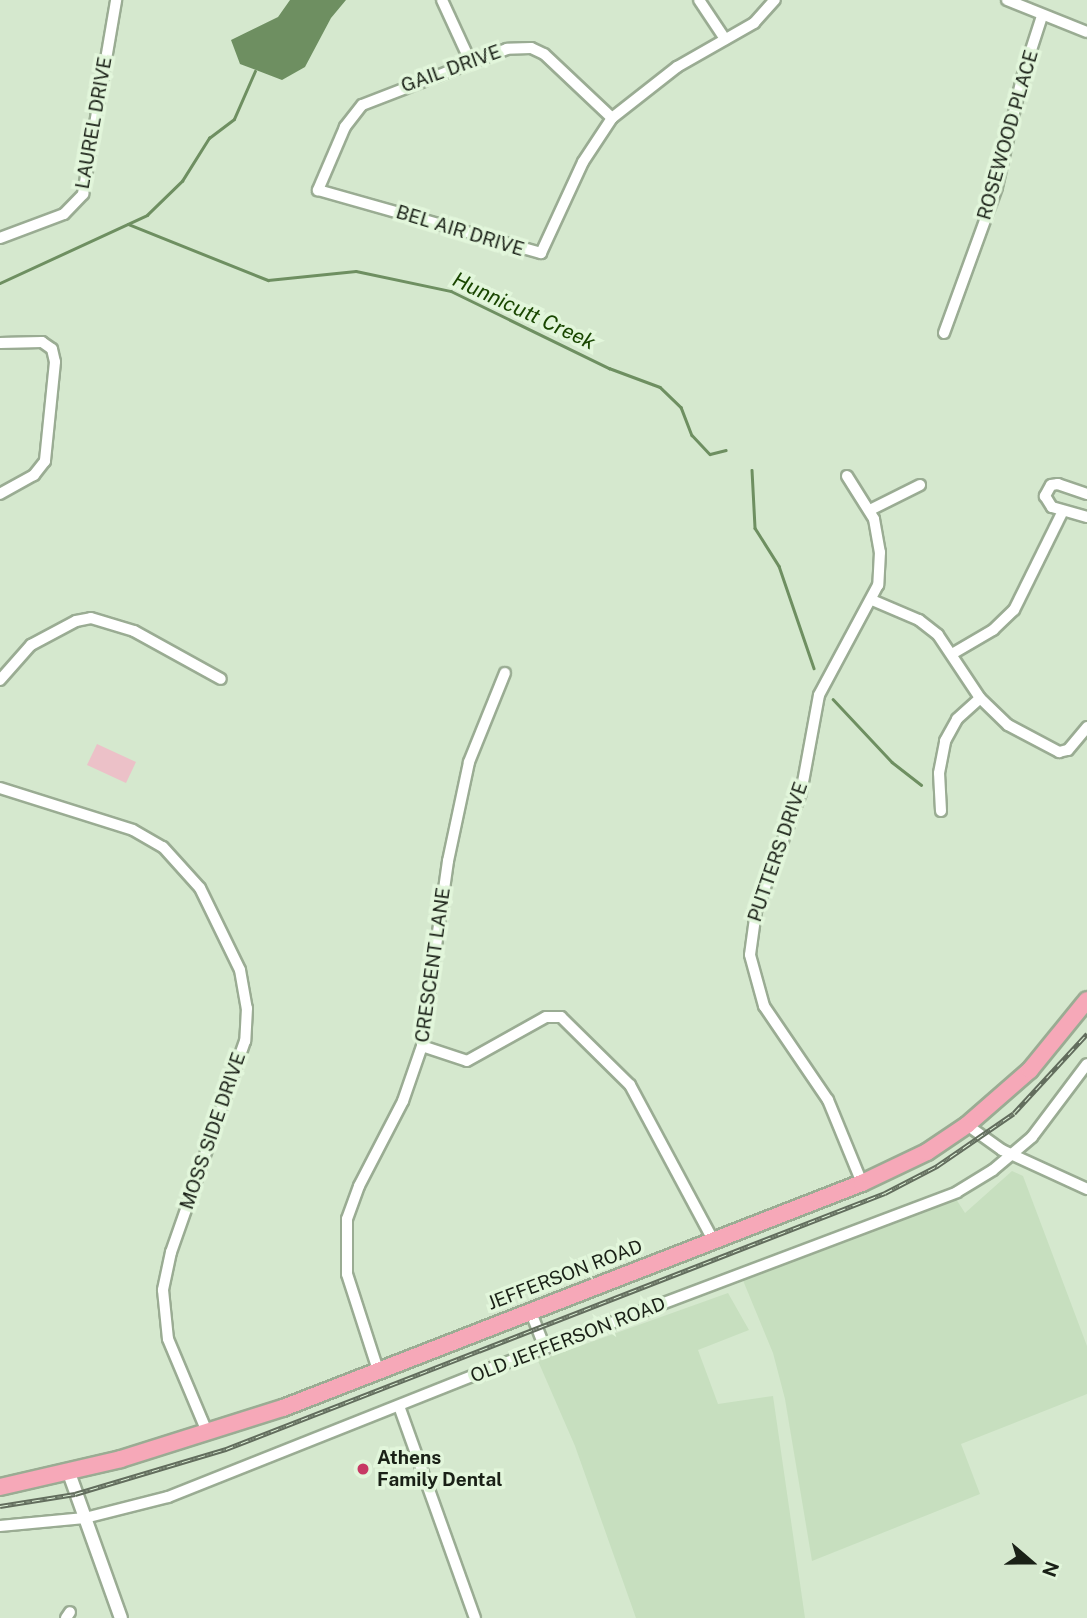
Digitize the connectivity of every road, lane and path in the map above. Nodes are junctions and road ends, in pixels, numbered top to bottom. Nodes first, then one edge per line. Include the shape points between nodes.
1 (116, 0) edge
2 (442, 0) edge
3 (699, 0) edge
4 (775, 0) edge
5 (1007, 0) edge
6 (1042, 16) junction
7 (1087, 32) edge
8 (726, 39) junction
9 (470, 61) junction
10 (612, 118) junction
11 (318, 190) joint
12 (0, 238) edge
13 (944, 333) dead end
14 (0, 343) edge
15 (847, 476) dead end
16 (920, 485) dead end
17 (0, 494) edge
18 (1087, 494) edge
19 (870, 510) junction
20 (1063, 511) junction
21 (1087, 517) edge
22 (872, 600) junction
23 (952, 654) junction
24 (505, 673) dead end
25 (221, 678) dead end
26 (0, 680) edge
27 (979, 698) junction
28 (1087, 727) edge
29 (0, 788) edge
30 (942, 811) dead end
31 (1087, 1000) edge
32 (422, 1046) junction
33 (1087, 1064) edge
34 (967, 1125) junction
35 (1011, 1155) junction
36 (862, 1183) junction
37 (1087, 1189) edge
38 (713, 1240) junction
39 (530, 1310) junction
40 (545, 1348) junction
41 (378, 1370) junction
42 (399, 1406) junction
43 (208, 1434) junction
44 (69, 1473) junction
45 (0, 1487) edge
46 (85, 1518) junction
47 (0, 1526) edge
48 (121, 1618) edge
49 (475, 1618) edge

1 - 12 street, LAUREL DRIVE via 83,194 64,214
2 - 9 street
3 - 8 street
4 - 8 street, BEL AIR DRIVE via 754,23
5 - 6 street
6 - 7 street
6 - 13 street, ROSEWOOD PLACE via 1017,95 997,187
8 - 10 street, BEL AIR DRIVE via 667,74
9 - 10 street, GAIL DRIVE via 507,49 538,50
9 - 11 street, GAIL DRIVE via 362,105 345,127
10 - 11 street, BEL AIR DRIVE via 583,162 546,248 537,254
14 - 17 street via 42,342 51,349 55,362 45,461 34,475
15 - 19 street, PUTTERS DRIVE
16 - 19 street
18 - 20 street via 1051,485 1047,502
19 - 22 street, PUTTERS DRIVE via 880,552
20 - 21 street
20 - 23 street via 1014,610 993,630
22 - 23 street via 929,627
22 - 36 street, PUTTERS DRIVE via 818,695 798,805 756,911 750,940 752,972 764,1006 828,1100
23 - 27 street
24 - 32 street, CRESCENT LANE via 469,762 448,861
25 - 26 street via 134,631 91,618 31,645
27 - 28 street via 997,718 1055,751 1068,750
27 - 30 street via 957,719 945,741 939,773
29 - 43 street, MOSS SIDE DRIVE via 133,830 163,847 200,888 240,970 247,1008 245,1041 171,1252 163,1290 169,1339
31 - 34 highway, JEFFERSON ROAD via 1030,1070
32 - 38 street via 467,1060 546,1017 561,1017 630,1085
32 - 41 street, CRESCENT LANE via 403,1101 351,1203 346,1226 347,1274
33 - 35 street, OLD JEFFERSON ROAD via 1047,1119
34 - 35 street
34 - 36 highway, JEFFERSON ROAD via 927,1152
35 - 37 street
35 - 40 street, OLD JEFFERSON ROAD via 980,1179 945,1197
36 - 38 highway, JEFFERSON ROAD
38 - 39 highway, JEFFERSON ROAD
39 - 40 street
39 - 41 highway, JEFFERSON ROAD
40 - 42 street, OLD JEFFERSON ROAD
41 - 43 highway, JEFFERSON ROAD
42 - 46 street, OLD JEFFERSON ROAD via 168,1497
42 - 49 street
43 - 44 highway, JEFFERSON ROAD
44 - 45 highway, JEFFERSON ROAD
44 - 46 street
46 - 47 street, OLD JEFFERSON ROAD
46 - 48 street

